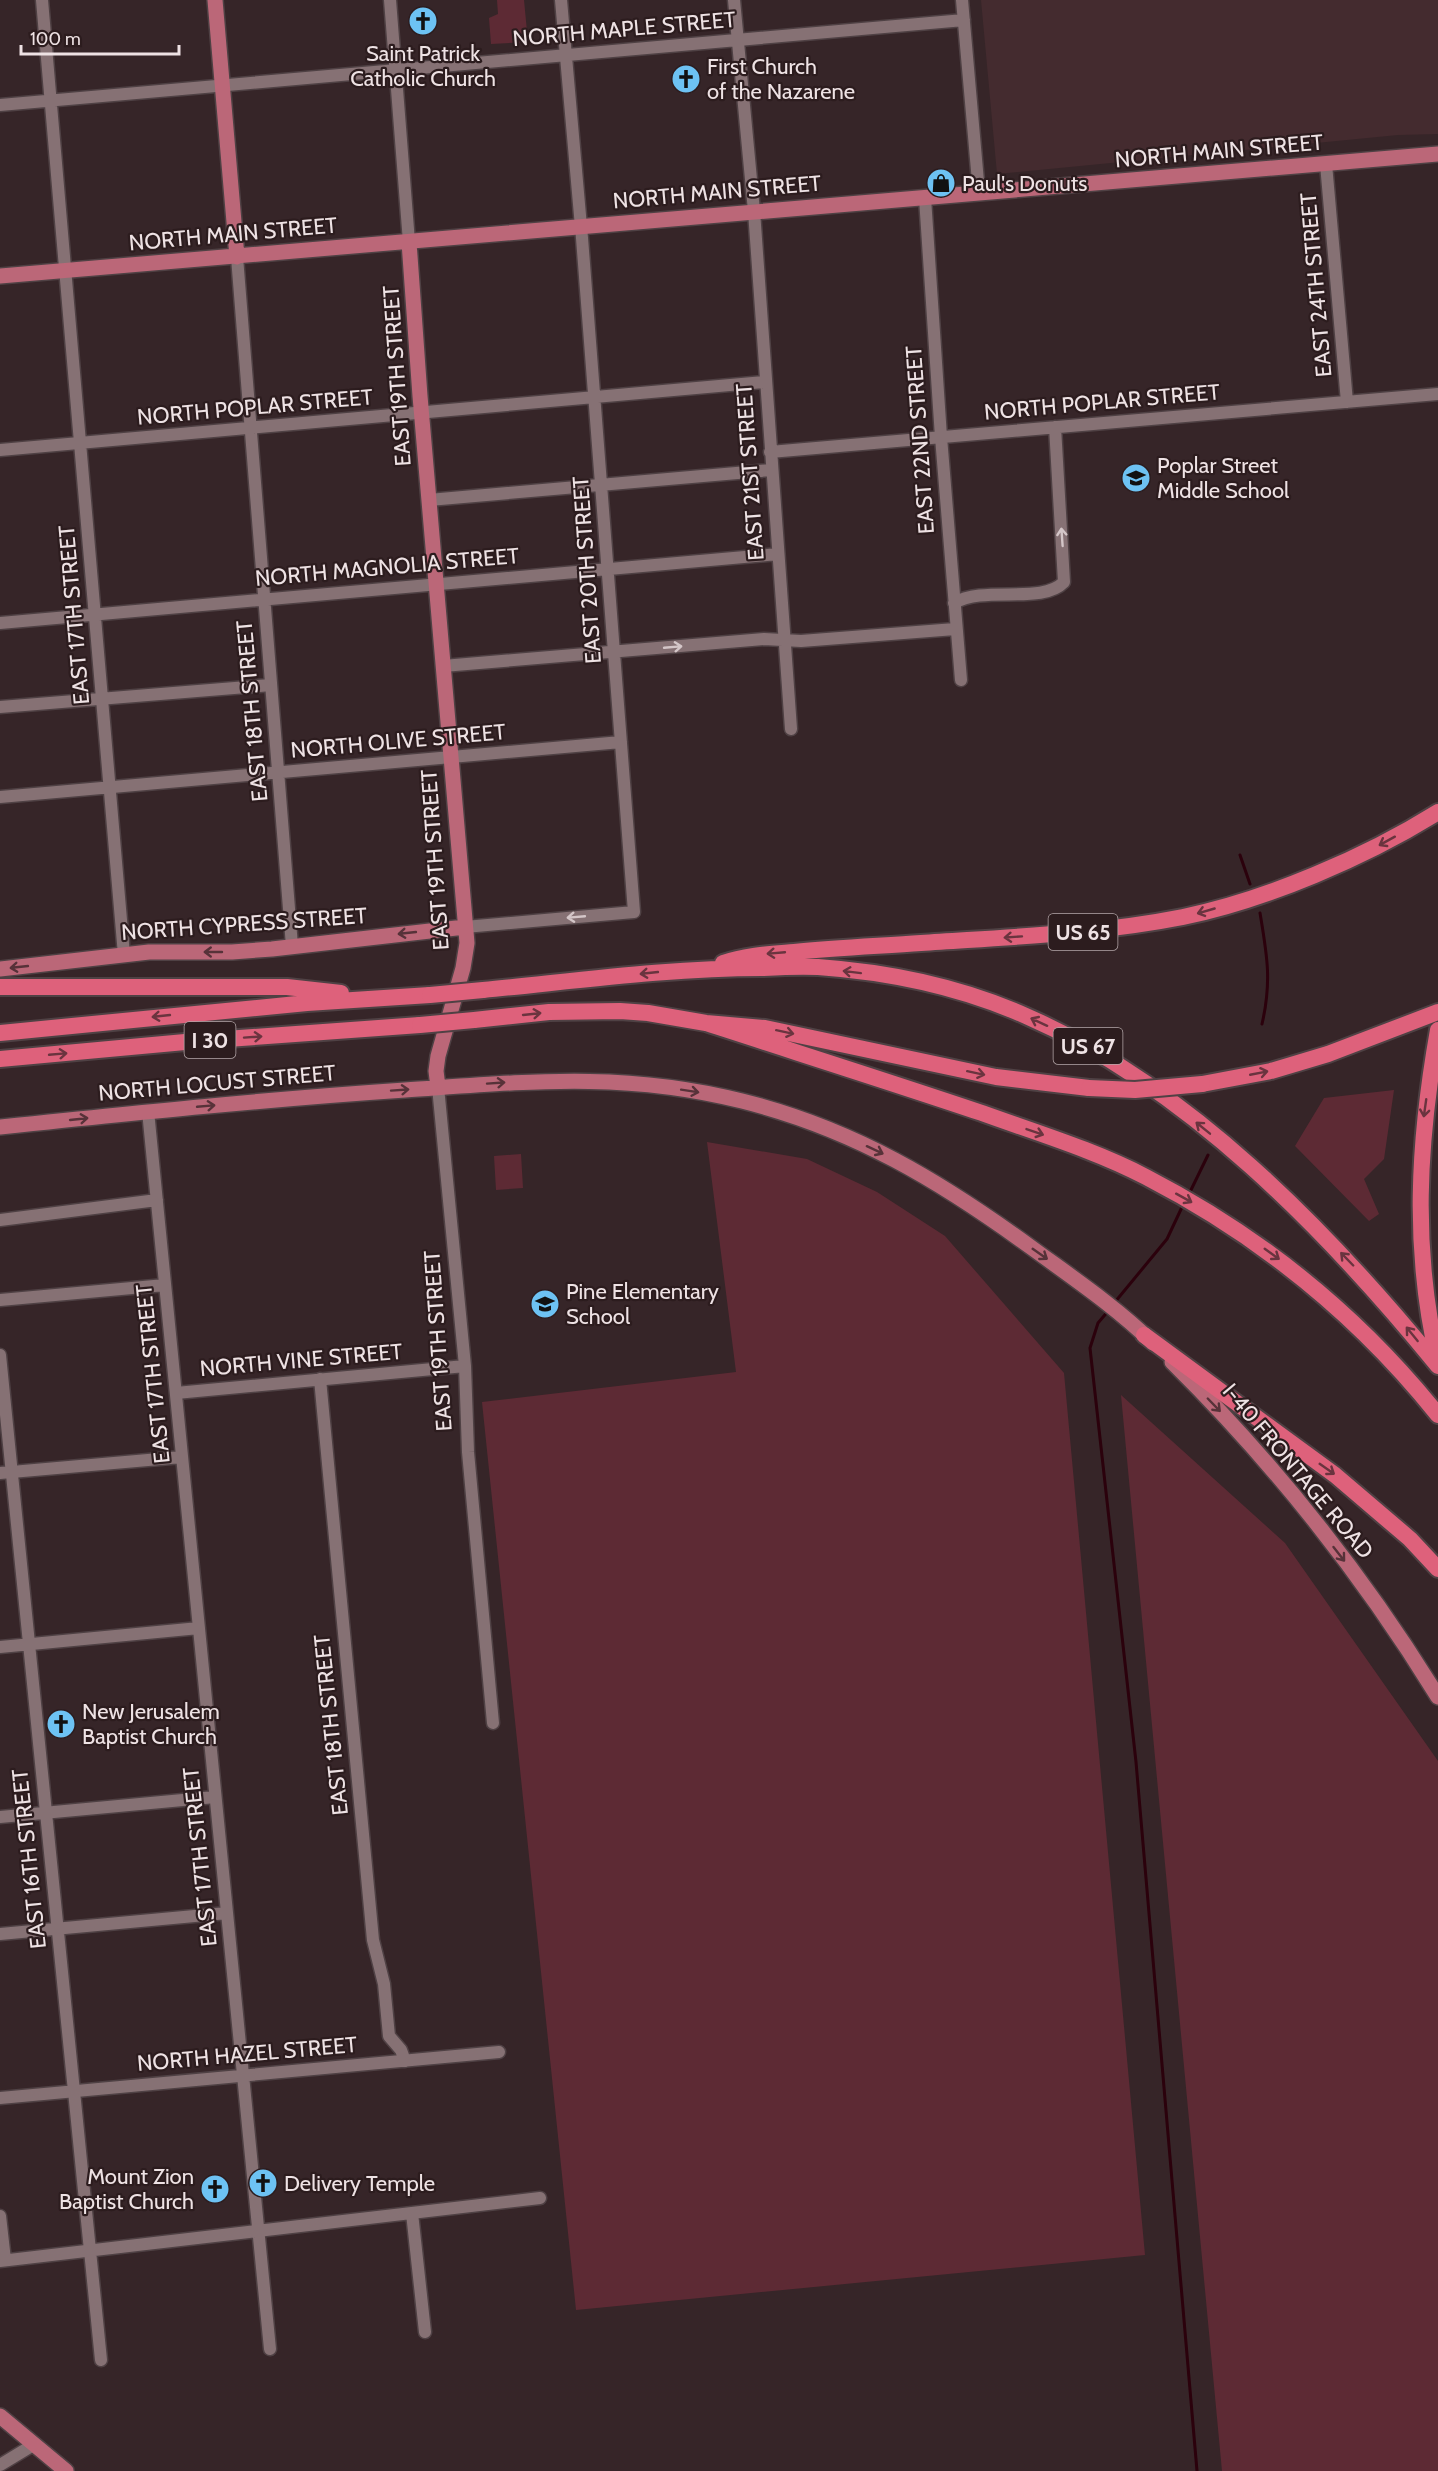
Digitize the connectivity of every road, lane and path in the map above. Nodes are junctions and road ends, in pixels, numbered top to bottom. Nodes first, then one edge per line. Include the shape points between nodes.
1 (42, 0) edge
2 (215, 0) edge
3 (390, 0) edge
4 (561, 0) edge
5 (734, 0) edge
6 (962, 0) edge
7 (964, 20) junction
8 (737, 40) junction
9 (566, 56) junction
10 (395, 70) junction
11 (222, 86) junction
12 (52, 100) junction
13 (0, 105) edge
14 (1438, 154) edge
15 (1326, 164) junction
16 (979, 193) junction
17 (925, 198) junction
18 (754, 211) junction
19 (581, 226) junction
20 (409, 242) junction
21 (237, 257) junction
22 (66, 271) junction
23 (0, 276) edge
24 (764, 382) junction
25 (1438, 394) edge
26 (595, 397) junction
27 (1347, 402) junction
28 (422, 413) junction
29 (1055, 427) junction
30 (251, 428) junction
31 (941, 437) junction
32 (81, 443) junction
33 (0, 450) edge
34 (770, 452) junction
35 (771, 470) junction
36 (602, 485) junction
37 (429, 500) junction
38 (778, 554) junction
39 (608, 569) junction
40 (436, 584) junction
41 (265, 599) junction
42 (954, 603) junction
43 (95, 614) junction
44 (0, 623) edge
45 (955, 629) junction
46 (784, 640) junction
47 (614, 651) junction
48 (443, 666) junction
49 (961, 680) dead end
50 (271, 685) junction
51 (102, 699) junction
52 (0, 707) edge
53 (791, 729) dead end
54 (621, 742) junction
55 (451, 757) junction
56 (278, 772) junction
57 (110, 787) junction
58 (0, 797) edge
59 (1438, 812) edge
60 (634, 912) joint
61 (465, 927) junction
62 (292, 946) junction
63 (124, 955) junction
64 (707, 968) junction
65 (0, 969) edge
66 (0, 987) edge
67 (386, 999) junction
68 (1438, 1000) edge
69 (1438, 1012) edge
70 (1410, 1019) junction
71 (706, 1023) junction
72 (1438, 1030) edge
73 (0, 1033) edge
74 (0, 1059) edge
75 (438, 1088) junction
76 (148, 1111) junction
77 (0, 1127) edge
78 (157, 1200) junction
79 (0, 1220) edge
80 (165, 1285) junction
81 (1098, 1297) joint
82 (0, 1300) edge
83 (1144, 1335) junction
84 (0, 1355) edge
85 (1438, 1363) edge
86 (465, 1366) junction
87 (320, 1379) junction
88 (176, 1393) junction
89 (1438, 1415) edge
90 (182, 1456) junction
91 (6, 1473) edge
92 (1438, 1569) edge
93 (199, 1628) junction
94 (28, 1644) junction
95 (0, 1647) edge
96 (1438, 1697) edge
97 (493, 1723) dead end
98 (215, 1797) junction
99 (45, 1813) junction
100 (0, 1817) edge
101 (227, 1913) junction
102 (57, 1928) junction
103 (0, 1934) edge
104 (498, 2052) dead end
105 (405, 2061) junction
106 (243, 2076) junction
107 (75, 2091) junction
108 (0, 2098) edge
109 (540, 2198) dead end
110 (412, 2213) junction
111 (0, 2216) edge
112 (258, 2231) junction
113 (90, 2250) junction
114 (2, 2261) edge
115 (424, 2332) dead end
116 (270, 2349) dead end
117 (101, 2360) dead end
118 (0, 2416) edge
119 (33, 2445) junction
120 (0, 2465) edge
121 (66, 2471) edge

1 - 12 street, EAST 17TH STREET
2 - 11 main road
3 - 10 street
4 - 9 street, EAST 20TH STREET
5 - 8 street, EAST 21ST STREET
6 - 7 street
7 - 8 street, NORTH MAPLE STREET
7 - 16 street
8 - 9 street, NORTH MAPLE STREET
8 - 18 street, EAST 21ST STREET
9 - 10 street, NORTH MAPLE STREET
9 - 19 street, EAST 20TH STREET
10 - 11 street, NORTH MAPLE STREET
10 - 20 street
11 - 12 street, NORTH MAPLE STREET
11 - 21 main road
12 - 13 street, NORTH MAPLE STREET
12 - 22 street, EAST 17TH STREET
14 - 15 main road, NORTH MAIN STREET
15 - 16 main road, NORTH MAIN STREET
15 - 27 street, EAST 24TH STREET
16 - 17 main road, NORTH MAIN STREET
17 - 18 main road, NORTH MAIN STREET
17 - 31 street, EAST 22ND STREET
18 - 19 main road, NORTH MAIN STREET
18 - 24 street, EAST 21ST STREET
19 - 20 main road, NORTH MAIN STREET
19 - 26 street, EAST 20TH STREET
20 - 21 main road, NORTH MAIN STREET
20 - 28 main road, EAST 19TH STREET
21 - 22 main road, NORTH MAIN STREET
21 - 30 street, EAST 18TH STREET
22 - 23 main road, NORTH MAIN STREET
22 - 32 street, EAST 17TH STREET
24 - 26 street, NORTH POPLAR STREET
24 - 34 street, EAST 21ST STREET
25 - 27 street, NORTH POPLAR STREET
26 - 28 street, NORTH POPLAR STREET
26 - 36 street, EAST 20TH STREET
27 - 29 street, NORTH POPLAR STREET
28 - 30 street, NORTH POPLAR STREET
28 - 37 main road, EAST 19TH STREET
29 - 31 street, NORTH POPLAR STREET
42 -> 29 street via 971,595 1053,590 1064,582
30 - 32 street, NORTH POPLAR STREET
30 - 41 street, EAST 18TH STREET
31 - 34 street, NORTH POPLAR STREET
31 - 42 street, EAST 22ND STREET
32 - 33 street, NORTH POPLAR STREET
32 - 43 street, EAST 17TH STREET
34 - 35 street, EAST 21ST STREET
35 - 36 street
35 - 38 street, EAST 21ST STREET
36 - 37 street
36 - 39 street, EAST 20TH STREET
37 - 40 main road, EAST 19TH STREET
38 - 39 street, NORTH MAGNOLIA STREET
38 - 46 street, EAST 21ST STREET
39 - 40 street, NORTH MAGNOLIA STREET
39 - 47 street, EAST 20TH STREET
40 - 41 street, NORTH MAGNOLIA STREET
40 - 48 main road, EAST 19TH STREET
41 - 43 street, NORTH MAGNOLIA STREET
41 - 50 street, EAST 18TH STREET
42 - 45 street, EAST 22ND STREET
43 - 44 street, NORTH MAGNOLIA STREET
43 - 51 street, EAST 17TH STREET
45 - 46 street
45 - 49 street, EAST 22ND STREET
47 -> 46 street
46 - 53 street, EAST 21ST STREET
47 - 48 street
47 - 54 street, EAST 20TH STREET
48 - 55 main road, EAST 19TH STREET
50 - 51 street
50 - 56 street, EAST 18TH STREET
51 - 52 street
51 - 57 street, EAST 17TH STREET
54 - 55 street, NORTH OLIVE STREET
54 - 60 street, EAST 20TH STREET
55 - 56 street, NORTH OLIVE STREET
55 - 61 main road, EAST 19TH STREET
56 - 57 street, NORTH OLIVE STREET
56 - 62 street, EAST 18TH STREET
57 - 58 street, NORTH OLIVE STREET
57 - 63 street, EAST 17TH STREET
59 -> 64 highway, US 65 via 1325,870 1280,888 1185,916 1084,932 742,956
60 -> 61 street, NORTH CYPRESS STREET
61 -> 62 main road, NORTH CYPRESS STREET
61 - 75 main road, EAST 19TH STREET via 464,968 438,1056
62 -> 63 main road, NORTH CYPRESS STREET
63 -> 65 main road, NORTH CYPRESS STREET
64 -> 67 highway, I 30, bridge
85 -> 64 highway, US 67 via 1322,1234 1233,1152 1111,1060 1057,1030 965,993 889,976 817,967
66 - 67 highway via 287,987
67 -> 73 highway, I 30 via 295,1004
68 - 70 highway
69 - 70 highway
71 -> 70 highway, bridge via 765,1028 996,1077 1135,1090 1202,1084 1282,1067 1328,1054
74 -> 71 highway, I 30, bridge via 549,1012 621,1011
71 -> 89 highway via 1066,1143 1145,1176 1224,1220 1319,1291 1364,1331
72 -> 85 highway via 1424,1117 1419,1196 1424,1274
76 -> 75 main road, NORTH LOCUST STREET
75 -> 81 main road, NORTH LOCUST STREET via 512,1082 616,1081 695,1091 783,1113 865,1145 939,1184
75 - 86 street, EAST 19TH STREET
77 -> 76 main road, NORTH LOCUST STREET
76 - 78 street, EAST 17TH STREET
78 - 79 street
78 - 80 street, EAST 17TH STREET
80 - 82 street
80 - 88 street, EAST 17TH STREET
81 - 83 main road, I-40 FRONTAGE ROAD
83 -> 92 highway via 1335,1475 1402,1531
83 -> 96 main road, I-40 FRONTAGE ROAD via 1231,1422 1286,1485 1378,1606
84 - 91 street, EAST 16TH STREET
86 - 87 street, NORTH VINE STREET
86 - 97 street, EAST 19TH STREET via 468,1452
87 - 88 street, NORTH VINE STREET
87 - 105 street, EAST 18TH STREET via 373,1940 384,1984 389,2036 402,2050
88 - 90 street, EAST 17TH STREET
90 - 91 street
90 - 93 street, EAST 17TH STREET
91 - 94 street, EAST 16TH STREET
93 - 94 street
93 - 98 street, EAST 17TH STREET
94 - 95 street
94 - 99 street, EAST 16TH STREET
98 - 99 street
98 - 101 street, EAST 17TH STREET
99 - 100 street
99 - 102 street, EAST 16TH STREET
101 - 102 street
101 - 106 street, EAST 17TH STREET
102 - 103 street
102 - 107 street, EAST 16TH STREET
104 - 105 street, NORTH HAZEL STREET
105 - 106 street, NORTH HAZEL STREET
106 - 107 street, NORTH HAZEL STREET
106 - 112 street, EAST 17TH STREET
107 - 108 street, NORTH HAZEL STREET
107 - 113 street, EAST 16TH STREET
109 - 110 street
110 - 112 street
110 - 115 street
111 - 114 street
112 - 113 street
112 - 116 street, EAST 17TH STREET
113 - 114 street
113 - 117 street, EAST 16TH STREET
118 - 119 main road
119 - 120 street
119 - 121 main road

